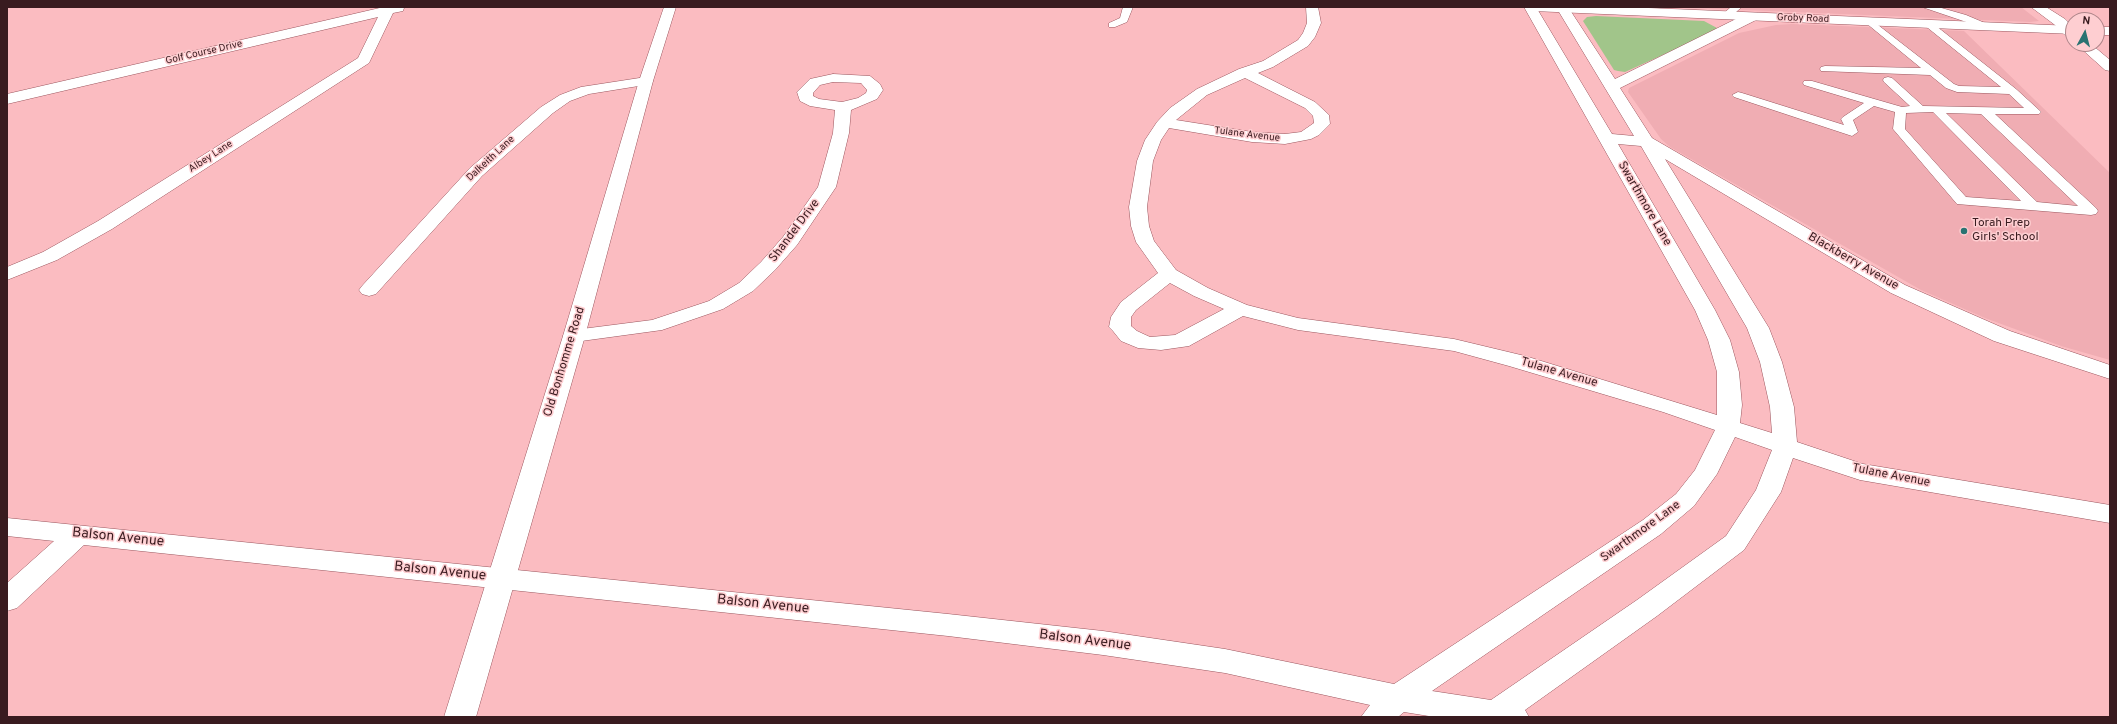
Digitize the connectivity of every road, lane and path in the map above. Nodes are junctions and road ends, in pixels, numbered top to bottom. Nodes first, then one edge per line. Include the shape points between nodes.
1 (670, 7) edge
2 (1128, 7) edge
3 (1312, 7) edge
4 (1530, 7) edge
5 (1534, 7) edge
6 (1927, 7) edge
7 (2037, 7) edge
8 (1562, 8) junction
9 (1595, 8) edge
10 (395, 9) edge
11 (1732, 11) edge
12 (1753, 16) junction
13 (1869, 21) junction
14 (1928, 24) junction
15 (1112, 25) dead end
16 (1987, 26) junction
17 (2065, 27) edge
18 (2065, 32) edge
19 (2092, 52) edge
20 (2110, 67) edge
21 (1825, 69) dead end
22 (1244, 72) junction
23 (1932, 72) junction
24 (1888, 80) dead end
25 (646, 81) junction
26 (1808, 83) dead end
27 (1611, 87) junction
28 (2012, 92) junction
29 (1738, 95) dead end
30 (7, 99) edge
31 (1872, 102) junction
32 (843, 107) dead end
33 (1920, 109) junction
34 (1936, 109) junction
35 (1901, 110) junction
36 (1985, 111) junction
37 (1165, 123) junction
38 (1606, 139) junction
39 (1646, 141) junction
40 (2033, 206) junction
41 (7, 274) edge
42 (1169, 274) junction
43 (368, 290) dead end
44 (1240, 309) junction
45 (574, 336) junction
46 (2110, 372) edge
47 (1728, 428) junction
48 (1785, 447) junction
49 (2110, 514) edge
50 (7, 527) edge
51 (79, 534) junction
52 (500, 578) junction
53 (7, 600) edge
54 (1398, 698) junction
55 (1500, 716) edge
56 (460, 717) edge
57 (1377, 717) edge

1 - 25 street, Old Bonhomme Road
2 - 15 lane via 1124,20
3 - 22 street, Tulane Avenue via 1314,23 1310,34 1302,43 1268,64
4 - 38 street, Swarthmore Lane
5 - 8 street, Groby Road
6 - 16 lane
7 - 17 street
8 - 9 street, Groby Road
8 - 27 street
9 - 11 street, Groby Road
10 - 30 street, Golf Course Drive
10 - 41 street, Albey Lane via 364,60 105,225 50,256
11 - 12 street, Groby Road
12 - 13 street, Groby Road
12 - 27 street
13 - 14 street, Groby Road
13 - 23 lane
14 - 16 street, Groby Road
14 - 28 lane
16 - 18 street, Groby Road
19 - 20 street
21 - 23 lane
22 - 37 street, Tulane Avenue via 1202,92 1176,111
22 - 37 street, Tulane Avenue via 1310,105 1321,115 1322,124 1305,136 1285,139 1252,137
23 - 28 lane via 1957,88
24 - 33 lane
25 - 43 street, Dalkeith Lane via 596,88 565,98 552,106 476,172
25 - 45 street, Old Bonhomme Road
26 - 31 lane
27 - 39 street
28 - 36 lane via 2035,112
29 - 31 lane via 1852,132 1847,118
31 - 35 lane
32 - 45 street, Shandel Drive via 841,133 827,187 790,241 746,287 716,305 655,326
33 - 34 lane
33 - 35 lane
34 - 36 lane
34 - 40 lane
35 - 40 lane via 1899,129 1962,201
36 - 40 lane via 2091,211
37 - 42 street, Tulane Avenue via 1152,140 1145,161 1138,207 1145,242
38 - 39 street, Blackberry Avenue
38 - 47 street, Swarthmore Lane via 1705,310 1719,340 1728,372
39 - 46 street, Blackberry Avenue via 1898,289 2002,336
39 - 48 street via 1758,328 1771,362 1782,407
42 - 44 street, Tulane Avenue
42 - 44 street via 1128,306 1121,317 1120,327 1129,336 1146,343 1181,341
44 - 47 street, Tulane Avenue via 1298,324 1454,345 1580,379
45 - 52 street, Old Bonhomme Road
47 - 48 street, Tulane Avenue
47 - 54 street, Swarthmore Lane via 1705,474 1685,500 1652,527
48 - 49 street, Tulane Avenue via 1860,472
48 - 55 street via 1768,492 1735,543
50 - 51 street, Balson Avenue
51 - 52 street, Balson Avenue
51 - 53 street
52 - 54 street, Balson Avenue via 1103,643 1225,661
52 - 56 street, Old Bonhomme Road
54 - 55 street, Balson Avenue
54 - 57 street, Swarthmore Lane

